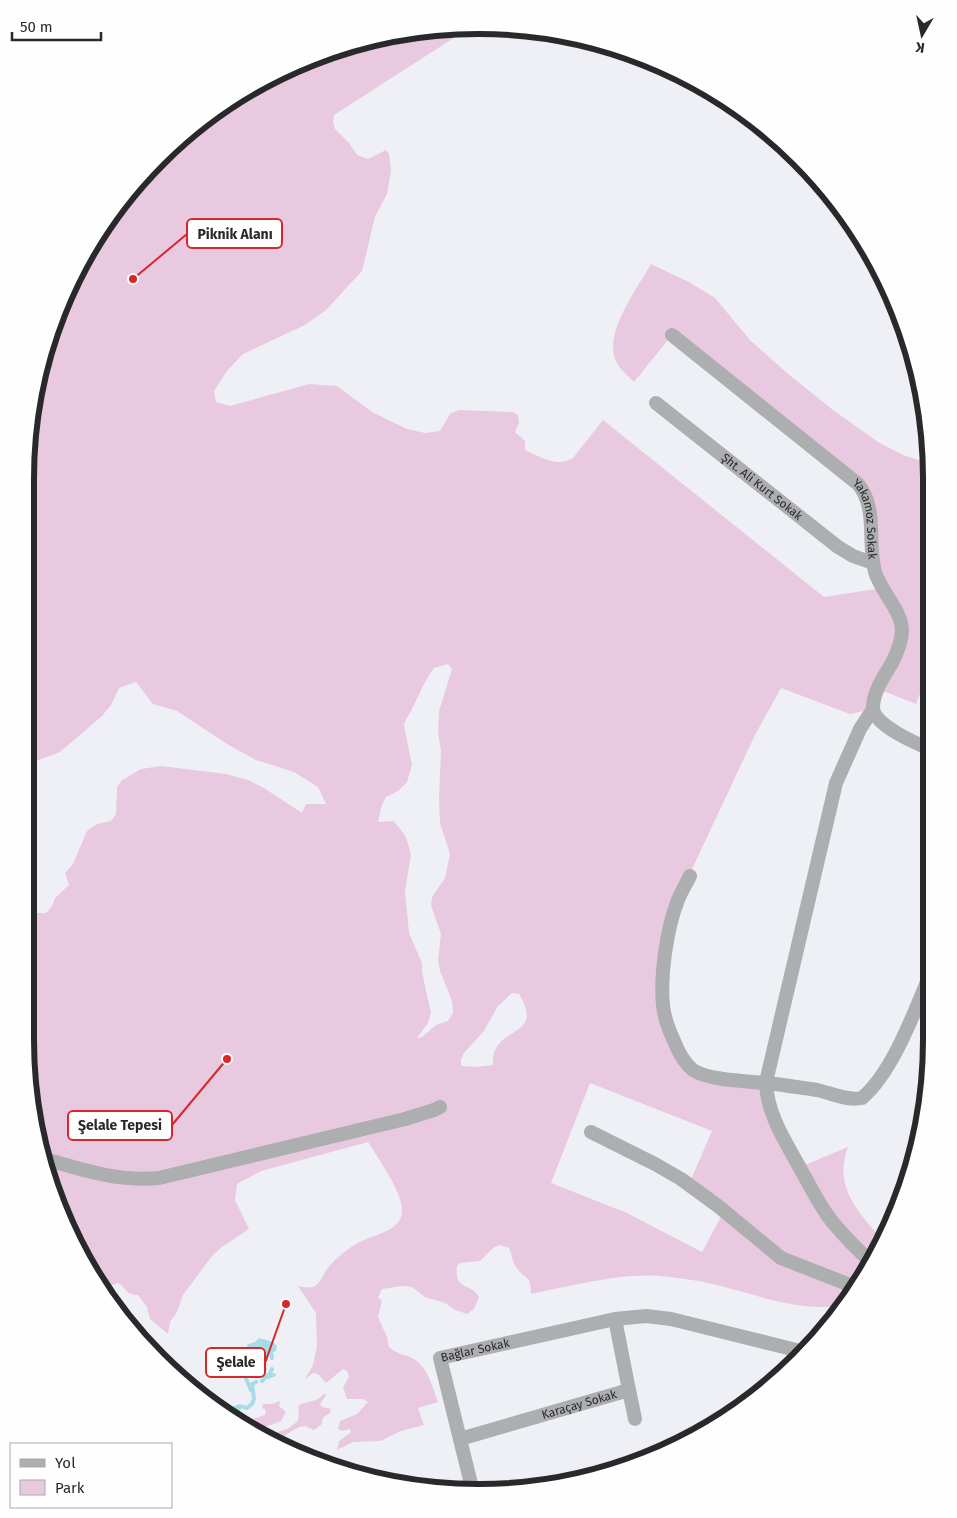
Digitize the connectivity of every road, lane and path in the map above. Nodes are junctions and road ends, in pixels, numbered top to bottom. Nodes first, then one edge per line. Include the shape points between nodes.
1 (672, 335) dead end
2 (656, 403) dead end
3 (874, 563) junction
4 (873, 709) junction
5 (923, 745) edge
6 (690, 876) dead end
7 (923, 990) edge
8 (766, 1082) junction
9 (440, 1107) dead end
10 (591, 1132) dead end
11 (51, 1161) edge
12 (866, 1257) edge
13 (849, 1285) edge
14 (615, 1319) junction
15 (797, 1350) edge
16 (629, 1390) junction
17 (636, 1419) dead end
18 (460, 1439) junction
19 (471, 1484) edge

1 - 3 street, Yakamoz Sokak via 858,484 868,499
2 - 3 street, Şht. Ali Kurt Sokak via 838,547
3 - 4 street, Yakamoz Sokak via 902,631 897,652 878,689
4 - 5 street via 878,721
4 - 8 street, Yakamoz Sokak via 860,729 836,782
6 - 8 street via 678,899 667,943 662,989 667,1025 686,1063 694,1070 720,1078
7 - 8 street via 894,1054 862,1098
8 - 12 street via 766,1093 777,1125 824,1211
9 - 11 street via 404,1119 159,1178 115,1178
10 - 13 street via 681,1179 781,1258
14 - 15 street, Bağlar Sokak via 646,1316 671,1319
14 - 16 street, Karaçay Sokak
14 - 18 street, Bağlar Sokak via 440,1358
16 - 17 street
16 - 18 street, Karaçay Sokak
18 - 19 street, Bağlar Sokak

